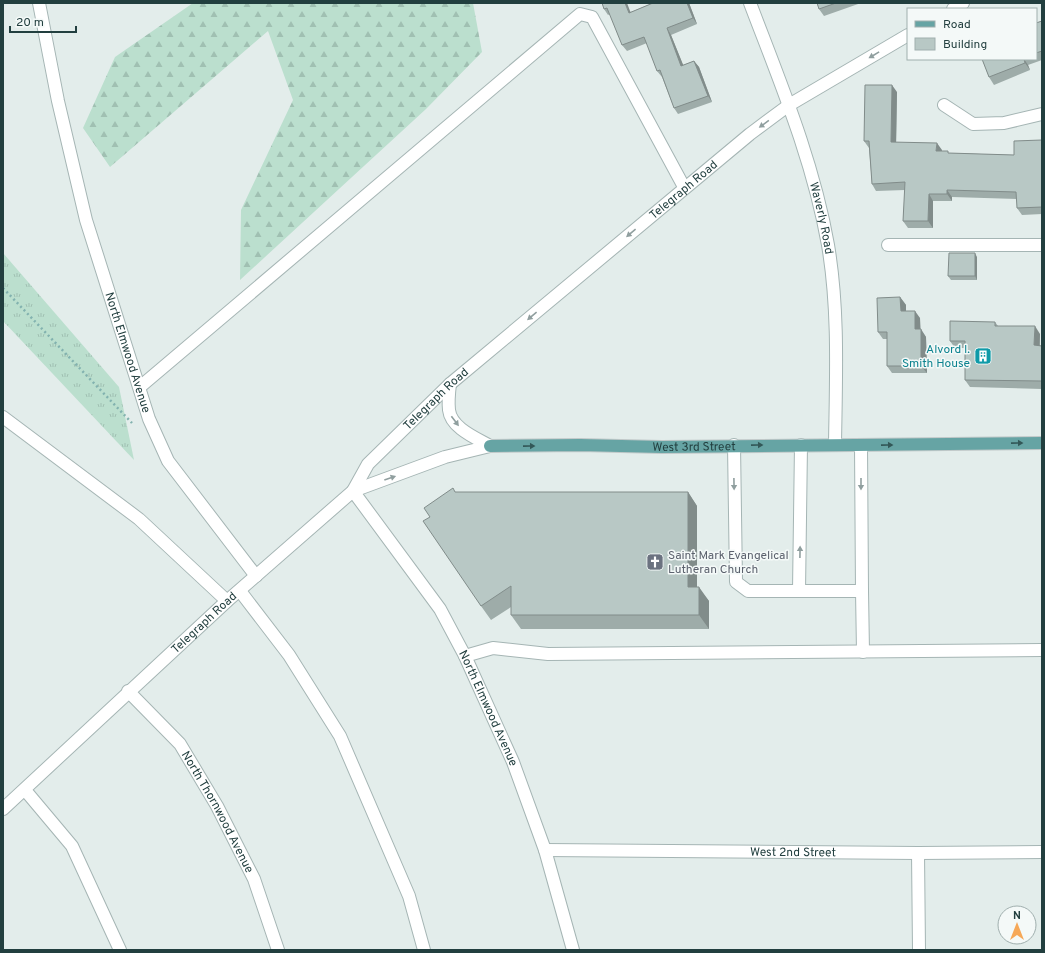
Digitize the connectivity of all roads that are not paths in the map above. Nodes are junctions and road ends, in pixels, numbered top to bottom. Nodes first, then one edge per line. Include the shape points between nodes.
1 (39, 3) edge
2 (750, 3) edge
3 (907, 36) edge
4 (944, 105) dead end
5 (789, 106) junction
6 (1042, 114) edge
7 (684, 187) junction
8 (888, 245) dead end
9 (1042, 245) edge
10 (450, 384) junction
11 (141, 386) junction
12 (3, 418) edge
13 (1042, 443) edge
14 (835, 444) junction
15 (734, 445) junction
16 (801, 445) junction
17 (861, 445) junction
18 (490, 446) junction
19 (353, 491) junction
20 (256, 576) junction
21 (240, 591) junction
22 (799, 591) junction
23 (862, 591) junction
24 (227, 601) junction
25 (1042, 650) edge
26 (863, 652) junction
27 (465, 656) junction
28 (128, 691) junction
29 (25, 790) junction
30 (3, 809) edge
31 (545, 850) junction
32 (1042, 852) edge
33 (918, 853) junction
34 (120, 950) edge
35 (278, 950) edge
36 (424, 950) edge
37 (573, 950) edge
38 (919, 950) edge

1 - 11 street, North Elmwood Avenue via 58,101 86,220
2 - 5 street, Waverly Road
3 -> 5 street, Telegraph Road
4 - 6 street via 973,124 1004,124
5 -> 7 street, Telegraph Road
5 - 14 street, Waverly Road via 816,187 828,251 836,333
7 -> 10 street, Telegraph Road
7 - 11 street via 592,17 580,14
8 - 9 street
10 -> 18 street via 449,410 452,419 458,426
10 - 19 street, Telegraph Road via 368,464
11 - 20 street, North Elmwood Avenue via 149,418 168,462
12 - 24 street via 139,519
17 -> 13 main road, West 3rd Street
14 - 16 main road, West 3rd Street
14 - 17 main road, West 3rd Street
15 -> 16 main road, West 3rd Street
18 -> 15 main road, West 3rd Street
15 -> 22 street via 736,582 748,591
22 -> 16 street
17 -> 23 street
19 -> 18 street, West 3rd Street via 444,457
19 - 20 street, Telegraph Road
19 - 27 street, North Elmwood Avenue via 440,609
20 - 21 street, Telegraph Road
21 - 24 street, Telegraph Road
21 - 36 street via 289,655 340,736 410,896
22 - 23 street
23 - 26 street
24 - 28 street, Telegraph Road
25 - 26 street
26 - 27 street via 548,654 493,648
27 - 31 street, North Elmwood Avenue via 513,762
28 - 29 street, Telegraph Road
28 - 35 street, North Thornwood Avenue via 180,744 217,806 254,879
29 - 30 street, Telegraph Road
29 - 34 street via 72,846
31 - 33 street, West 2nd Street
31 - 37 street, North Elmwood Avenue
32 - 33 street, West 2nd Street
33 - 38 street

